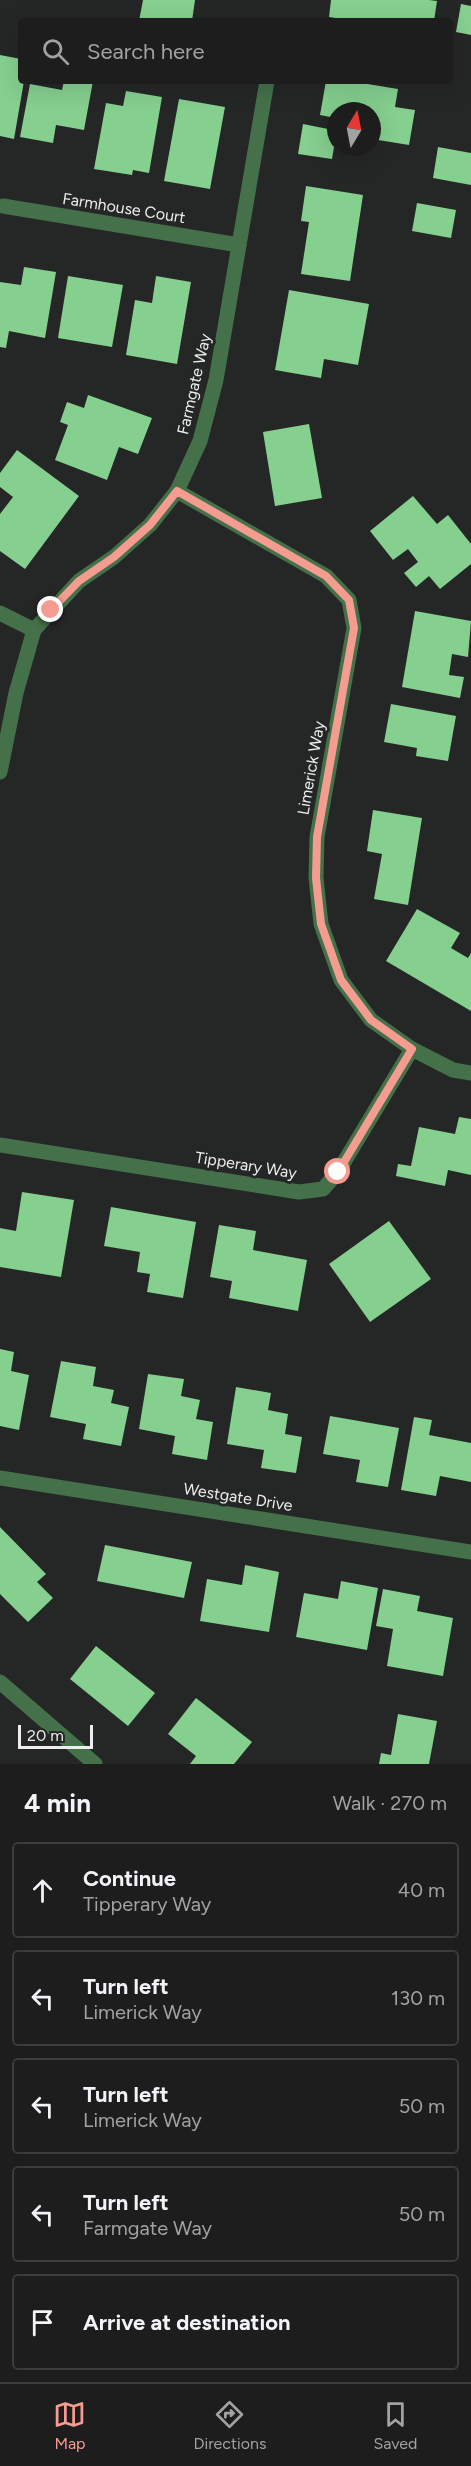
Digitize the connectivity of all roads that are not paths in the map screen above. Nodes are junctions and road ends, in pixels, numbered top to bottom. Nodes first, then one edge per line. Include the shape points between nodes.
1 (266, 84) edge
2 (3, 206) dead end
3 (239, 245) junction
4 (177, 491) junction
5 (0, 613) edge
6 (34, 630) junction
7 (0, 772) edge
8 (412, 1049) junction
9 (471, 1073) edge
10 (0, 1145) edge
11 (0, 1478) edge
12 (471, 1552) edge
13 (0, 1682) edge
14 (95, 1764) edge

1 - 3 street, Farmgate Way
2 - 3 street, Farmhouse Court
3 - 4 street, Farmgate Way via 216,380 200,441
4 - 6 street, Farmgate Way via 150,525 79,581
4 - 8 street, Limerick Way via 326,576 349,600 354,628 317,837 321,924 341,980 371,1020
5 - 6 street
6 - 7 street, Farmgate Way
8 - 9 street, Limerick Way via 453,1070
8 - 10 street, Tipperary Way via 338,1172 323,1189 299,1192
11 - 12 street, Westgate Drive
13 - 14 street

